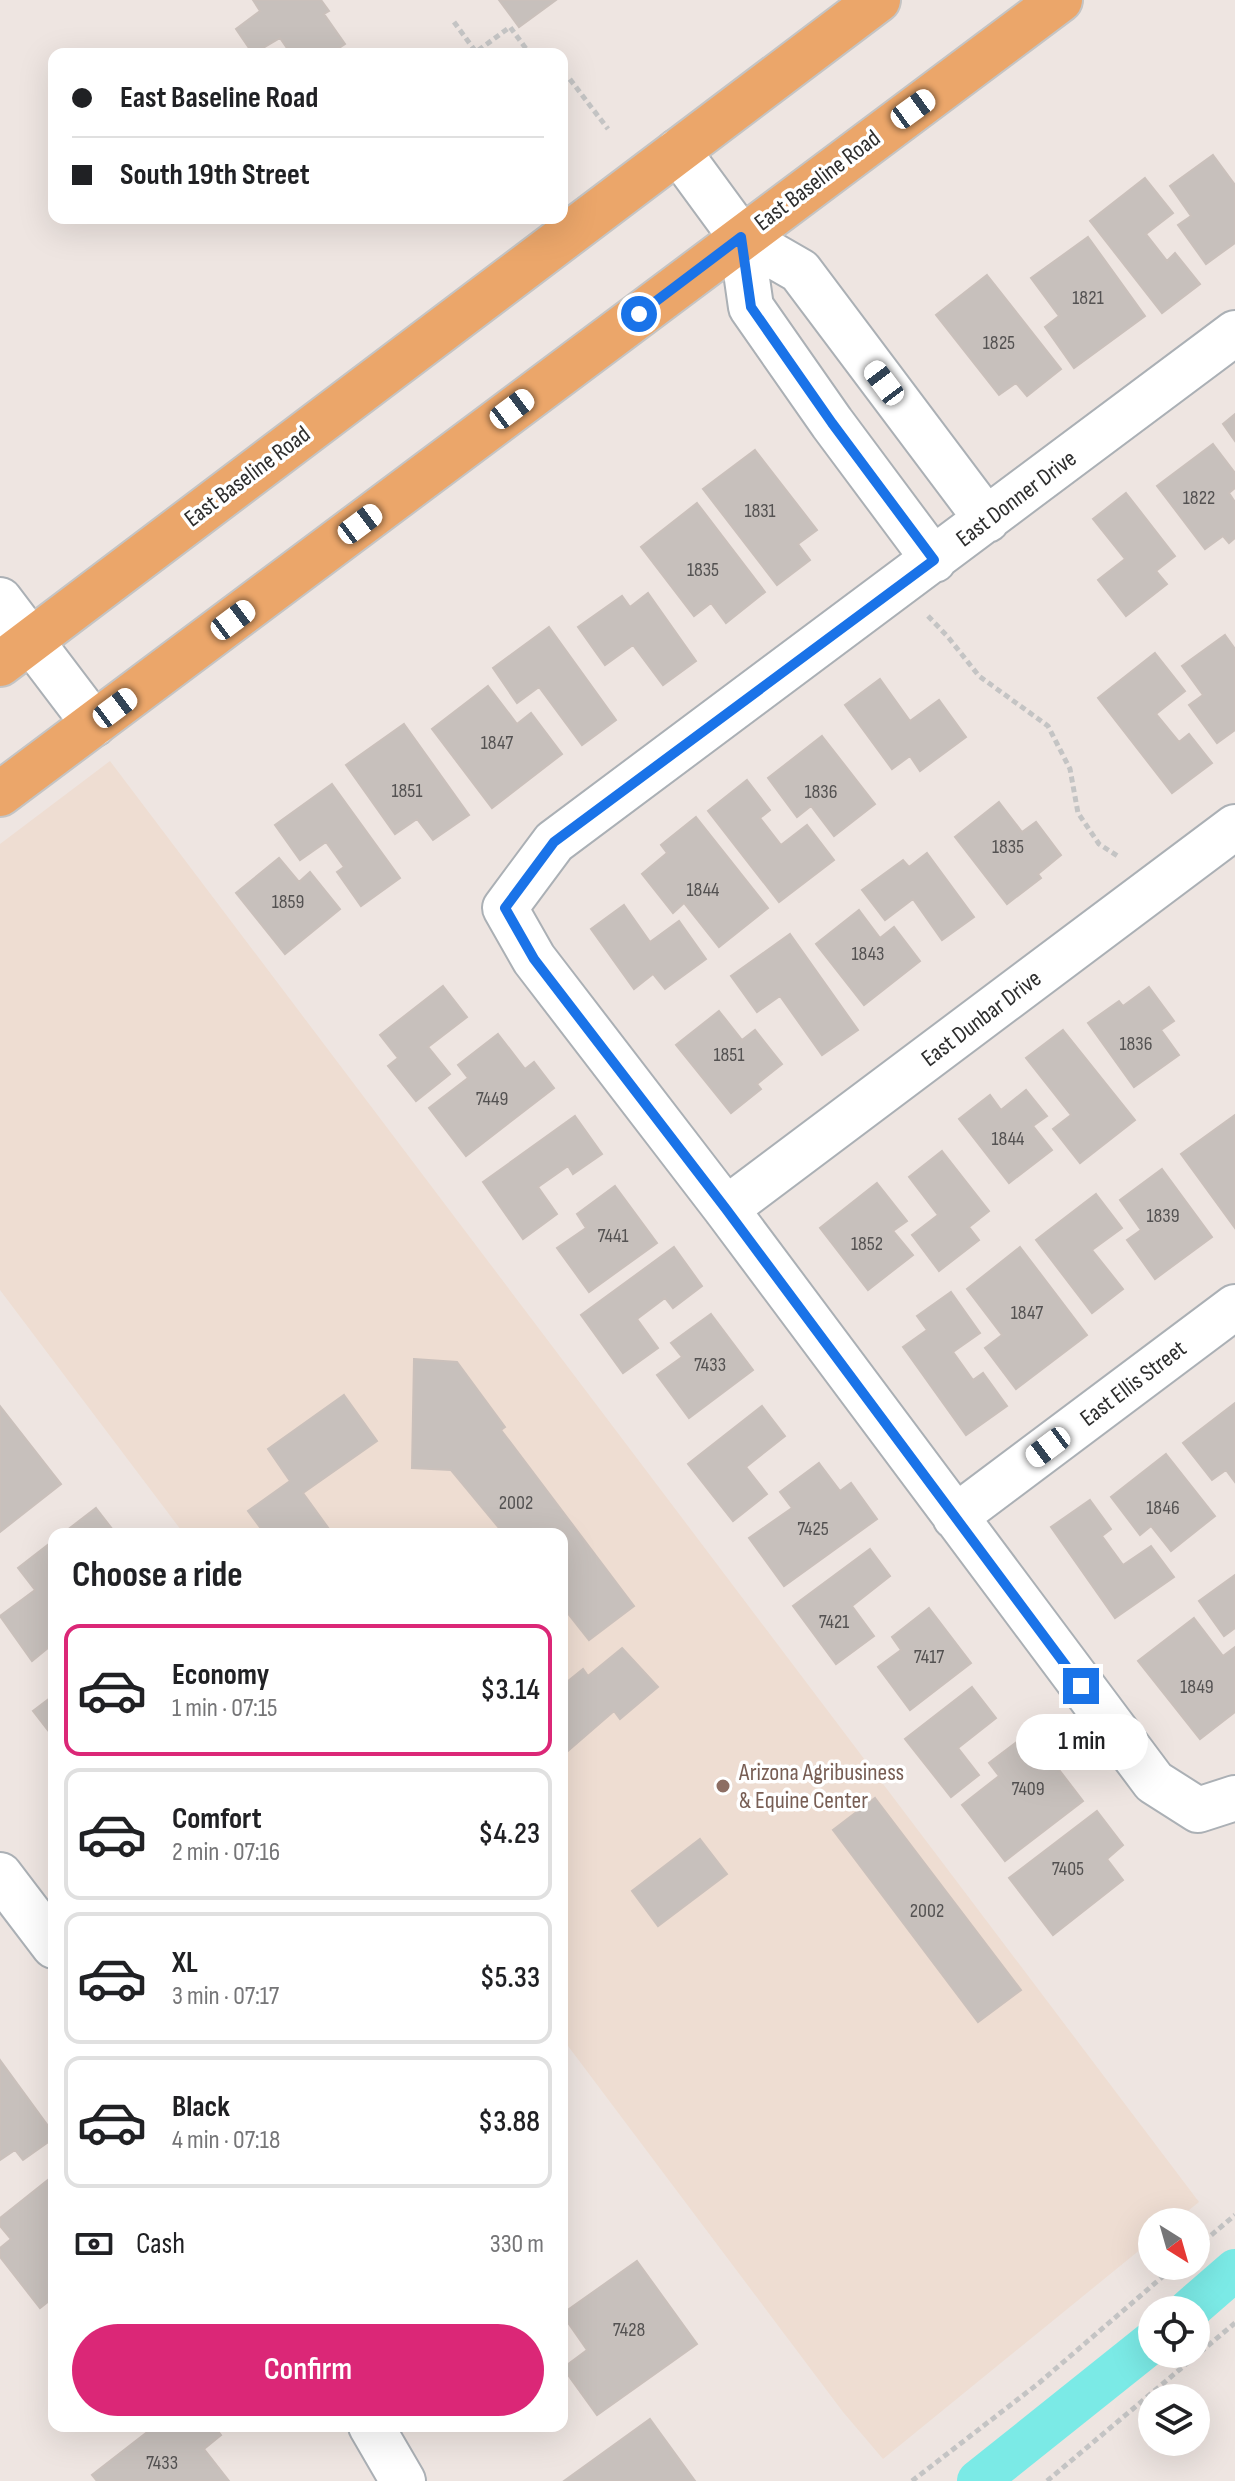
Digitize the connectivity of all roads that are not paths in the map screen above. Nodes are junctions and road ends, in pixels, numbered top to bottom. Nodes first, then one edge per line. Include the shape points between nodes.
1 (878, 0) edge
2 (1060, 0) edge
3 (678, 151) junction
4 (741, 237) junction
5 (1235, 333) edge
6 (884, 383) junction
7 (832, 423) junction
8 (987, 520) junction
9 (934, 560) junction
10 (0, 600) edge
11 (15, 652) edge
12 (94, 724) junction
13 (0, 794) edge
14 (1235, 827) edge
15 (726, 1209) junction
16 (1235, 1307) edge
17 (955, 1517) junction
18 (1217, 1804) edge
19 (0, 1875) edge
20 (48, 1938) edge
21 (374, 2432) edge
22 (403, 2481) edge

1 - 3 main road, East Baseline Road
2 - 4 main road, East Baseline Road
3 - 4 street
3 - 11 main road, East Baseline Road
4 - 6 street via 800,271
4 - 7 street via 751,307
4 - 12 main road, East Baseline Road
5 - 8 street, East Donner Drive
6 - 7 street
6 - 8 street
7 - 9 street
8 - 9 street, East Donner Drive
9 - 15 street, East Donner Drive via 554,842 505,908 534,959
10 - 11 street
11 - 12 street
12 - 13 main road, East Baseline Road
14 - 15 street, East Dunbar Drive
15 - 17 street
16 - 17 street, East Ellis Street
17 - 18 street via 1154,1782
19 - 20 street
21 - 22 street

